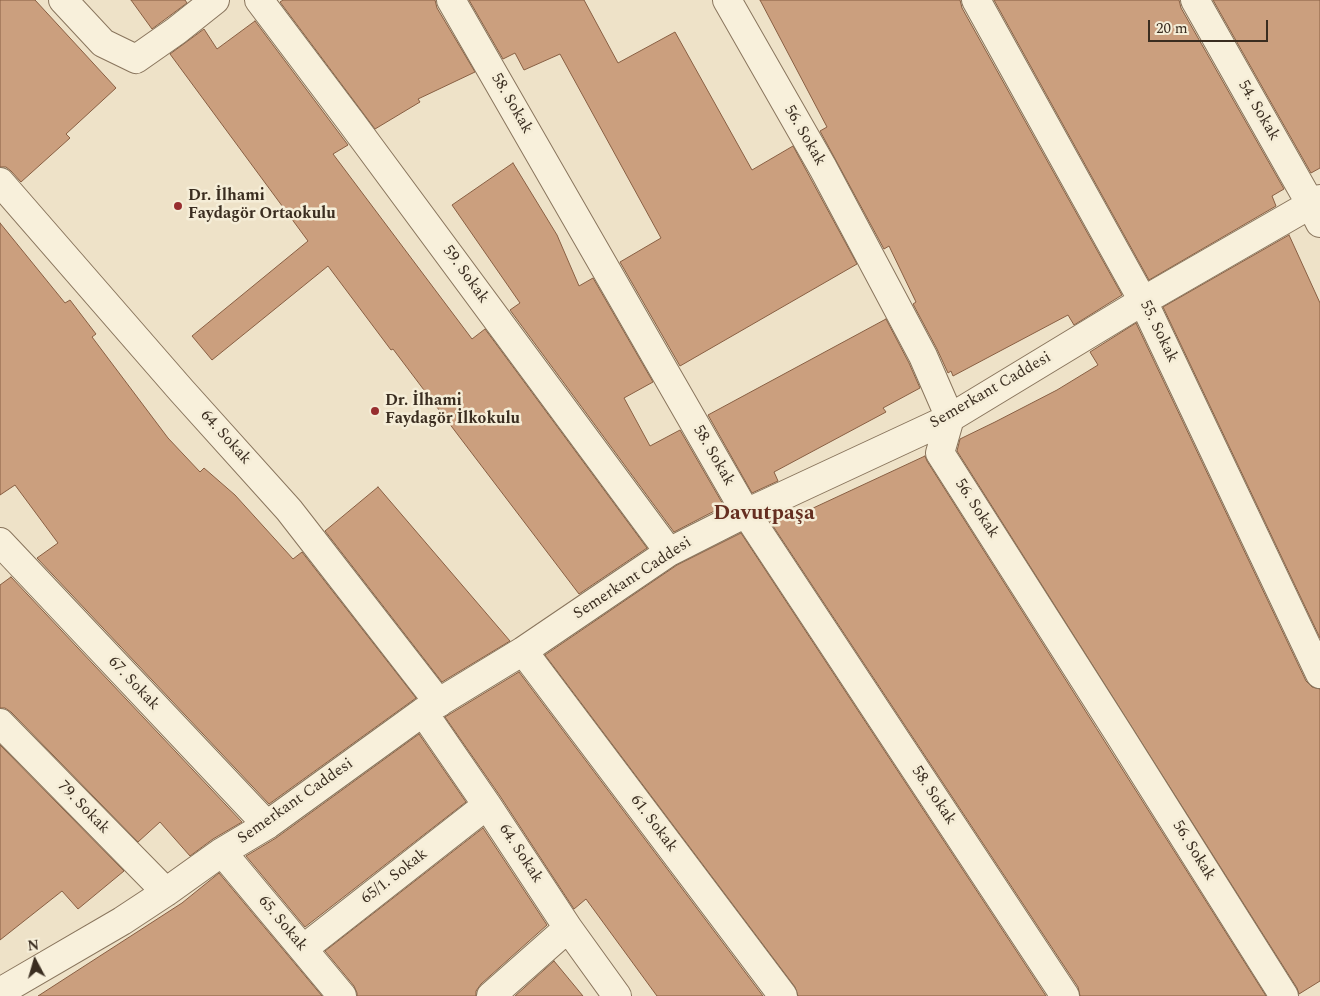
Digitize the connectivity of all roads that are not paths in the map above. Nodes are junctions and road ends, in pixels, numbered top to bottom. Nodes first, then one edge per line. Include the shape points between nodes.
1 (63, 0) edge
2 (215, 0) edge
3 (259, 0) edge
4 (451, 0) edge
5 (727, 0) edge
6 (976, 0) edge
7 (1195, 0) edge
8 (0, 182) edge
9 (1317, 209) edge
10 (1143, 301) junction
11 (950, 418) junction
12 (746, 513) junction
13 (0, 542) edge
14 (669, 552) junction
15 (523, 651) junction
16 (1320, 674) edge
17 (431, 707) junction
18 (0, 723) edge
19 (488, 805) junction
20 (267, 825) junction
21 (222, 852) junction
22 (166, 892) junction
23 (568, 928) junction
24 (303, 949) junction
25 (0, 992) edge
26 (342, 996) edge
27 (491, 996) edge
28 (617, 996) edge
29 (783, 996) edge
30 (1066, 996) edge
31 (1284, 996) edge

1 - 2 street via 103,43 136,59
3 - 14 street, 59. Sokak
4 - 12 street, 58. Sokak
5 - 11 street, 56. Sokak via 837,194 923,356
6 - 10 street, 55. Sokak
7 - 9 street, 54. Sokak
8 - 17 street, 64. Sokak via 289,510
9 - 10 street, Semerkant Caddesi
10 - 11 street, Semerkant Caddesi
10 - 16 street, 55. Sokak
11 - 12 street, Semerkant Caddesi
11 - 31 street, 56. Sokak via 940,453
12 - 14 street, Semerkant Caddesi
12 - 30 street, 58. Sokak
13 - 20 street, 67. Sokak
14 - 15 street, Semerkant Caddesi
15 - 17 street, Semerkant Caddesi
15 - 29 street, 61. Sokak
17 - 19 street, 64. Sokak
17 - 20 street, Semerkant Caddesi
18 - 22 street, 79. Sokak
19 - 23 street, 64. Sokak
19 - 24 street, 65/1. Sokak
20 - 21 street, Semerkant Caddesi
21 - 22 street, Semerkant Caddesi
21 - 24 street, 65. Sokak
22 - 25 street, Semerkant Caddesi
23 - 27 street
23 - 28 street, 64. Sokak
24 - 26 street, 65. Sokak

